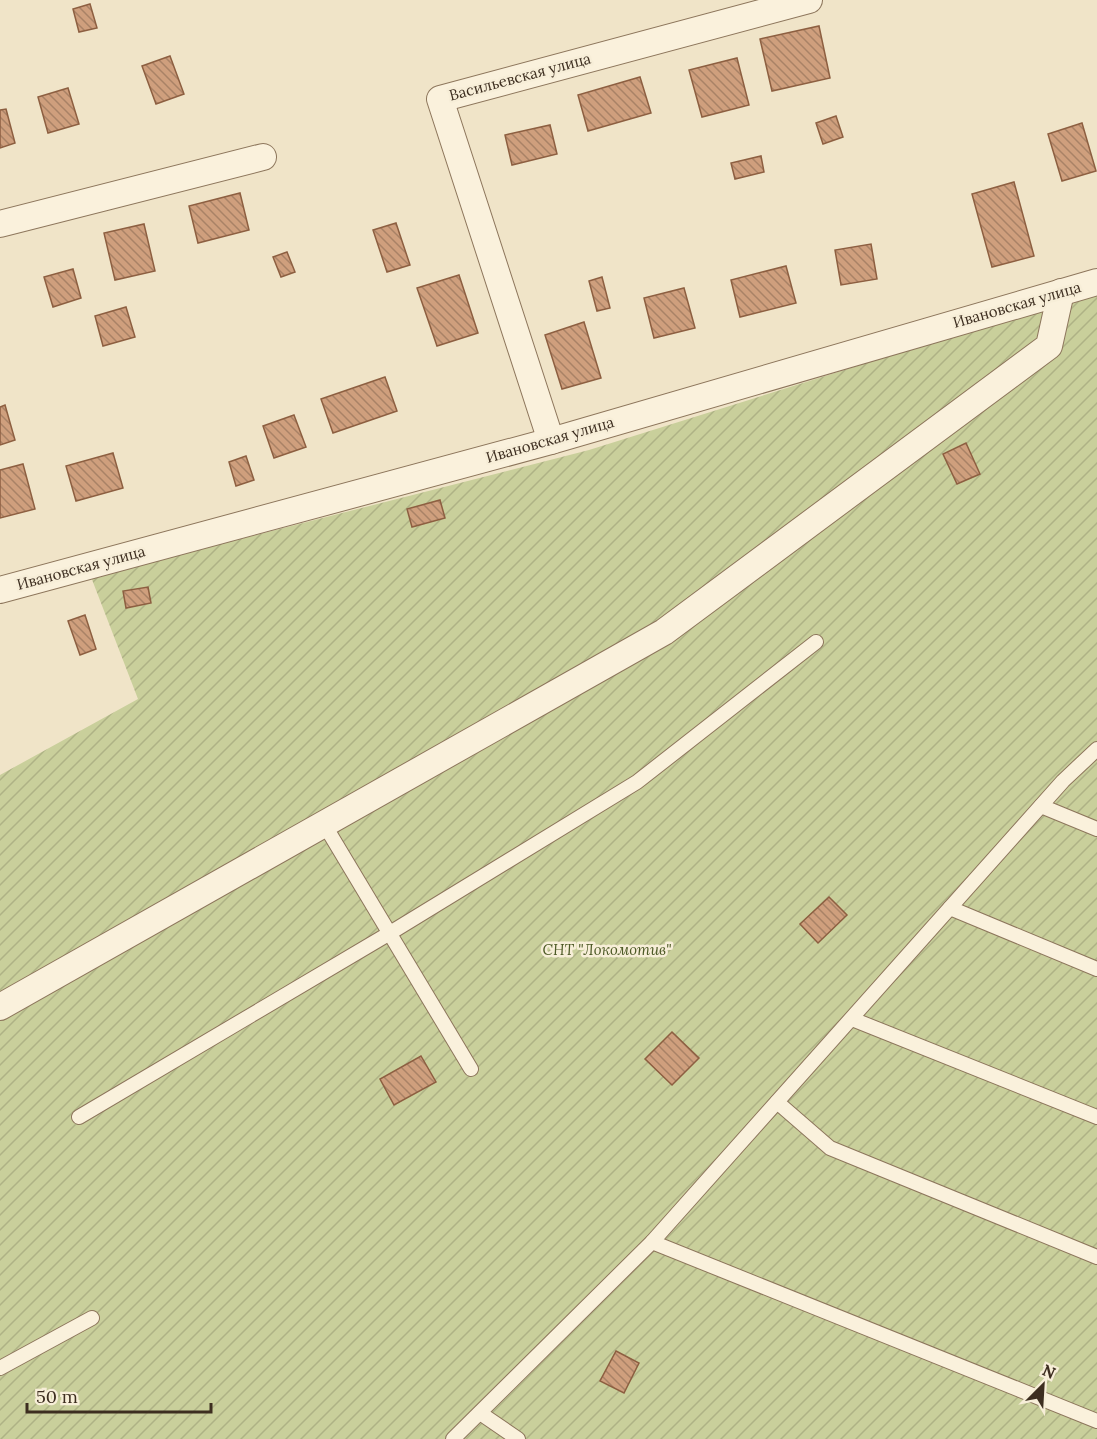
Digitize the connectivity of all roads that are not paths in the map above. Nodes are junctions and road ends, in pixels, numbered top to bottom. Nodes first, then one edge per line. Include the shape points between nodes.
1 (809, 0) edge
2 (263, 157) dead end
3 (0, 224) edge
4 (1097, 282) edge
5 (1061, 292) junction
6 (551, 441) junction
7 (0, 590) edge
8 (816, 642) dead end
9 (1097, 749) edge
10 (1041, 807) junction
11 (324, 824) junction
12 (1097, 829) edge
13 (950, 908) junction
14 (390, 933) junction
15 (1097, 969) edge
16 (0, 1007) edge
17 (852, 1018) junction
18 (471, 1069) dead end
19 (777, 1102) junction
20 (79, 1117) dead end
21 (1097, 1117) edge
22 (652, 1242) junction
23 (1097, 1257) edge
24 (92, 1318) dead end
25 (0, 1368) edge
26 (480, 1413) junction
27 (1097, 1421) edge
28 (453, 1439) edge
29 (518, 1439) edge

1 - 6 street, Васильевская улица via 440,99
2 - 3 street
4 - 5 street, Ивановская улица
5 - 6 street, Ивановская улица
5 - 11 street via 1050,346 664,632
6 - 7 street, Ивановская улица
8 - 14 lane via 637,782
9 - 10 lane
10 - 12 lane
10 - 13 lane
11 - 14 lane
11 - 16 street
13 - 15 lane
13 - 17 lane
14 - 18 lane
14 - 20 lane
17 - 19 lane
17 - 21 lane
19 - 22 lane
19 - 23 lane via 830,1148
22 - 26 lane
22 - 27 lane
24 - 25 lane
26 - 28 lane
26 - 29 lane

